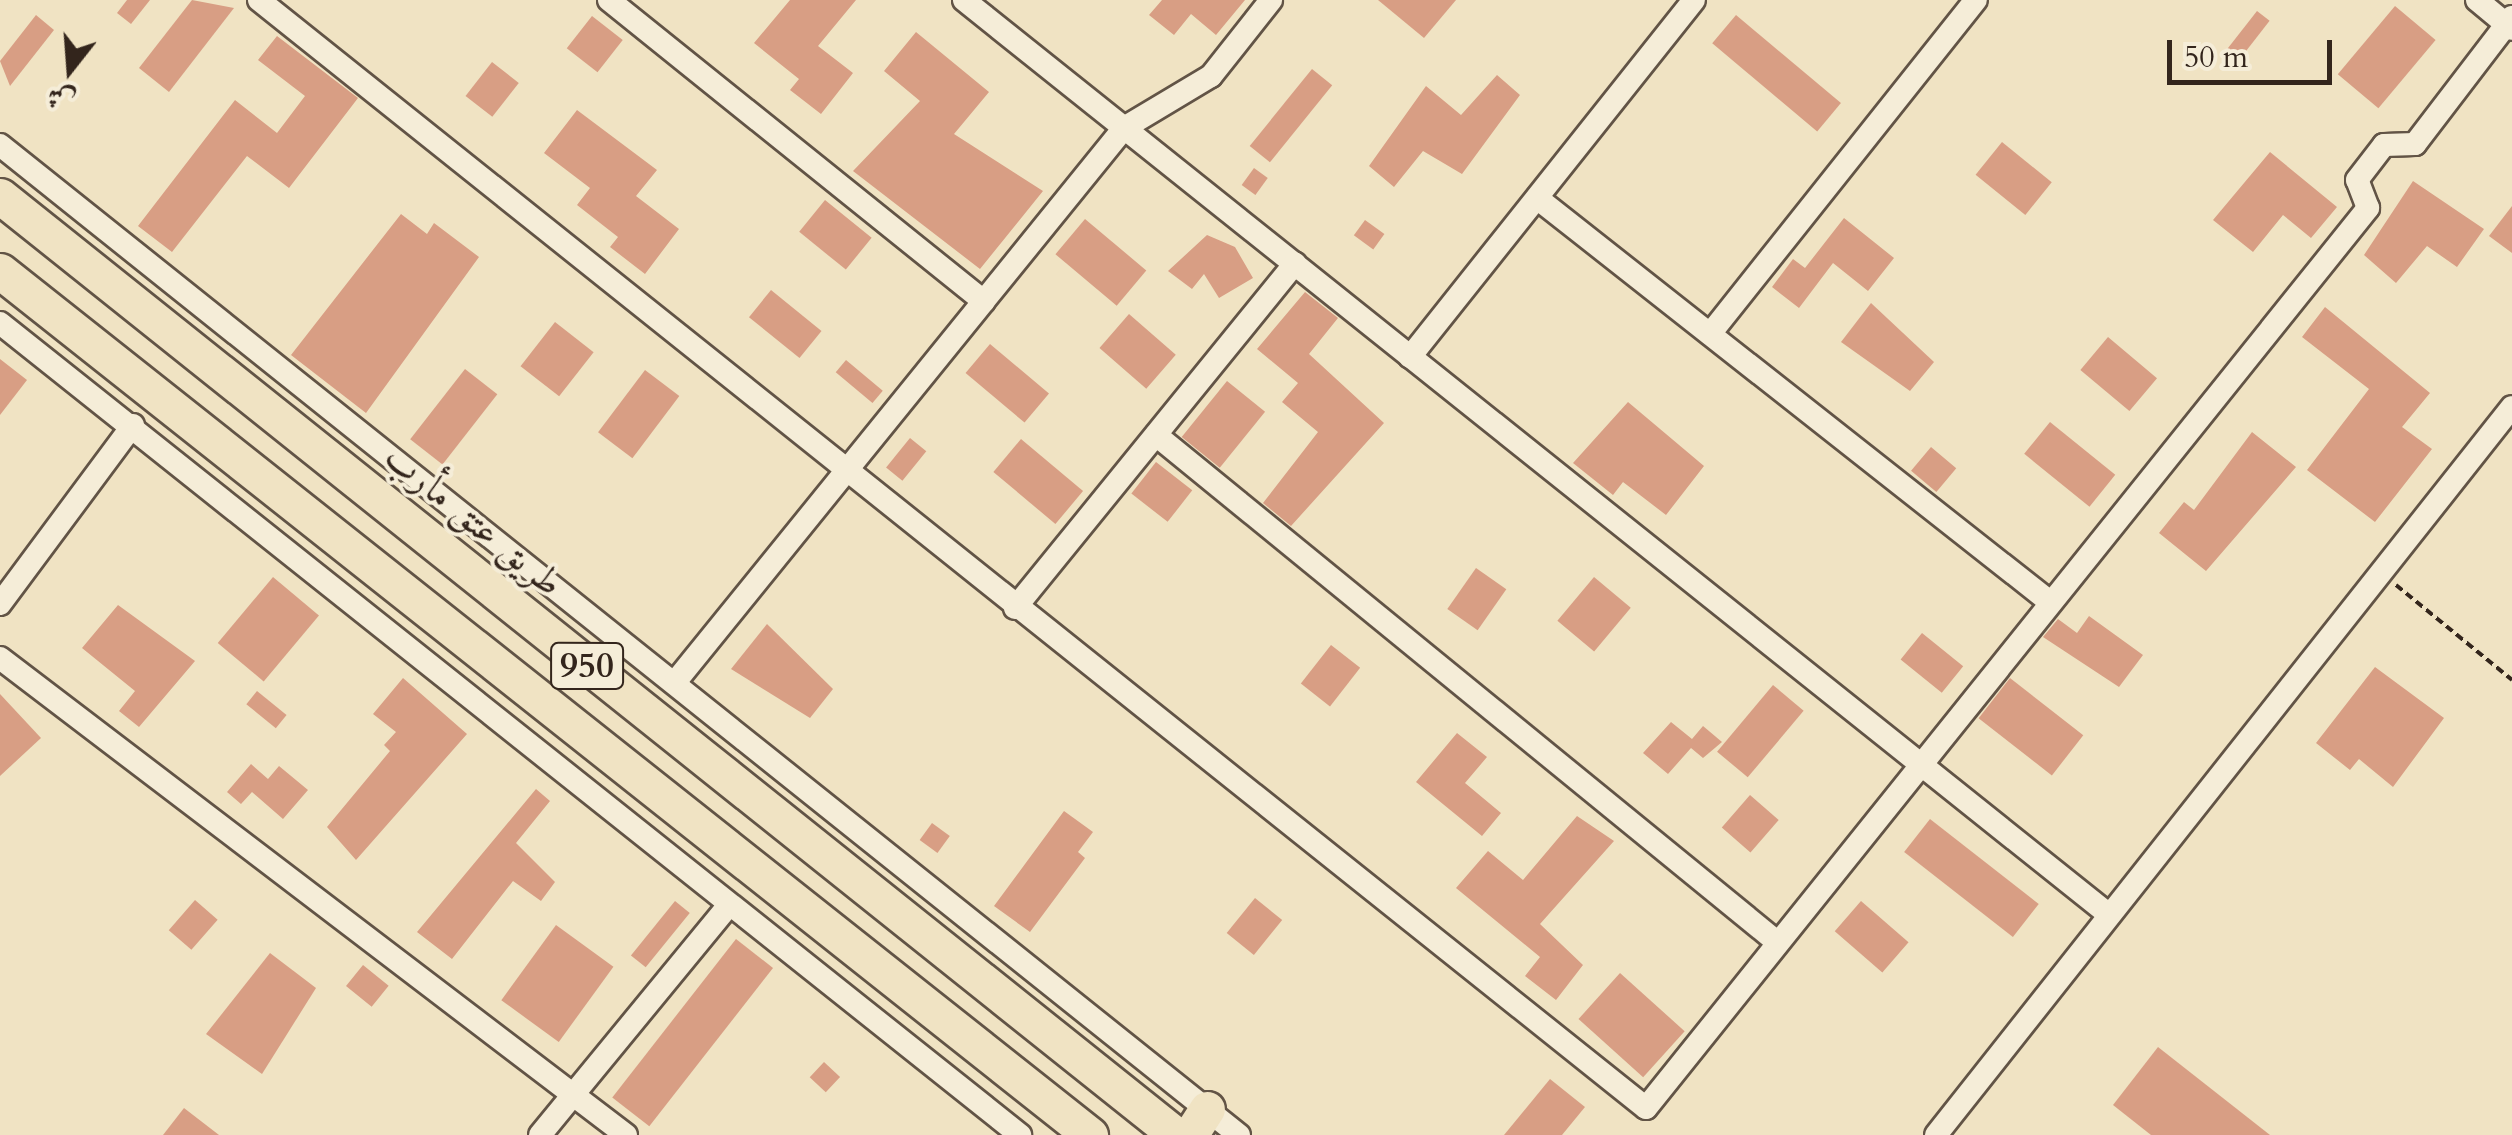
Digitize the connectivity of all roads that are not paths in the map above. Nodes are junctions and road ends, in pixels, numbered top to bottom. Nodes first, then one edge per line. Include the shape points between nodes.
1 (259, 0) edge
2 (609, 0) edge
3 (964, 0) edge
4 (1271, 0) edge
5 (1694, 0) edge
6 (1976, 0) edge
7 (2477, 0) edge
8 (2510, 23) edge
9 (1124, 128) junction
10 (0, 145) edge
11 (0, 196) edge
12 (1537, 198) junction
13 (1294, 264) junction
14 (0, 271) edge
15 (984, 301) junction
16 (0, 323) edge
17 (1710, 334) junction
18 (1410, 356) junction
19 (2512, 407) edge
20 (133, 425) junction
21 (1156, 435) junction
22 (845, 474) junction
23 (2050, 602) junction
24 (0, 604) edge
25 (1015, 608) junction
26 (0, 658) edge
27 (676, 681) junction
28 (1920, 764) junction
29 (730, 905) junction
30 (2108, 914) junction
31 (1778, 942) junction
32 (577, 1094) junction
33 (1199, 1122) edge
34 (540, 1135) edge
35 (626, 1135) edge
36 (1020, 1135) edge
37 (1090, 1135) edge
38 (1176, 1135) edge
39 (1240, 1135) edge
40 (1936, 1135) edge

1 - 22 street
2 - 15 street
3 - 9 street
4 - 9 street via 1211,76
5 - 12 street
6 - 17 street
7 - 8 street
8 - 23 street via 2415,144 2384,146 2357,180 2368,208
9 - 13 street
9 - 15 street
10 - 27 street
11 - 38 main road, طريق عتق مأرب / 950
12 - 17 street
12 - 18 street
13 - 18 street
13 - 21 street
14 - 37 main road, 950
15 - 22 street
16 - 20 street
17 - 23 street
18 - 28 street
19 - 30 street
20 - 24 street
20 - 29 street
21 - 25 street
21 - 31 street
22 - 25 street
22 - 27 street
23 - 28 street
25 - 31 street via 1646,1108
26 - 32 street
27 - 33 street
28 - 30 street
28 - 31 street
29 - 32 street
29 - 36 street
30 - 40 street
32 - 34 street
32 - 35 street
33 - 39 street

